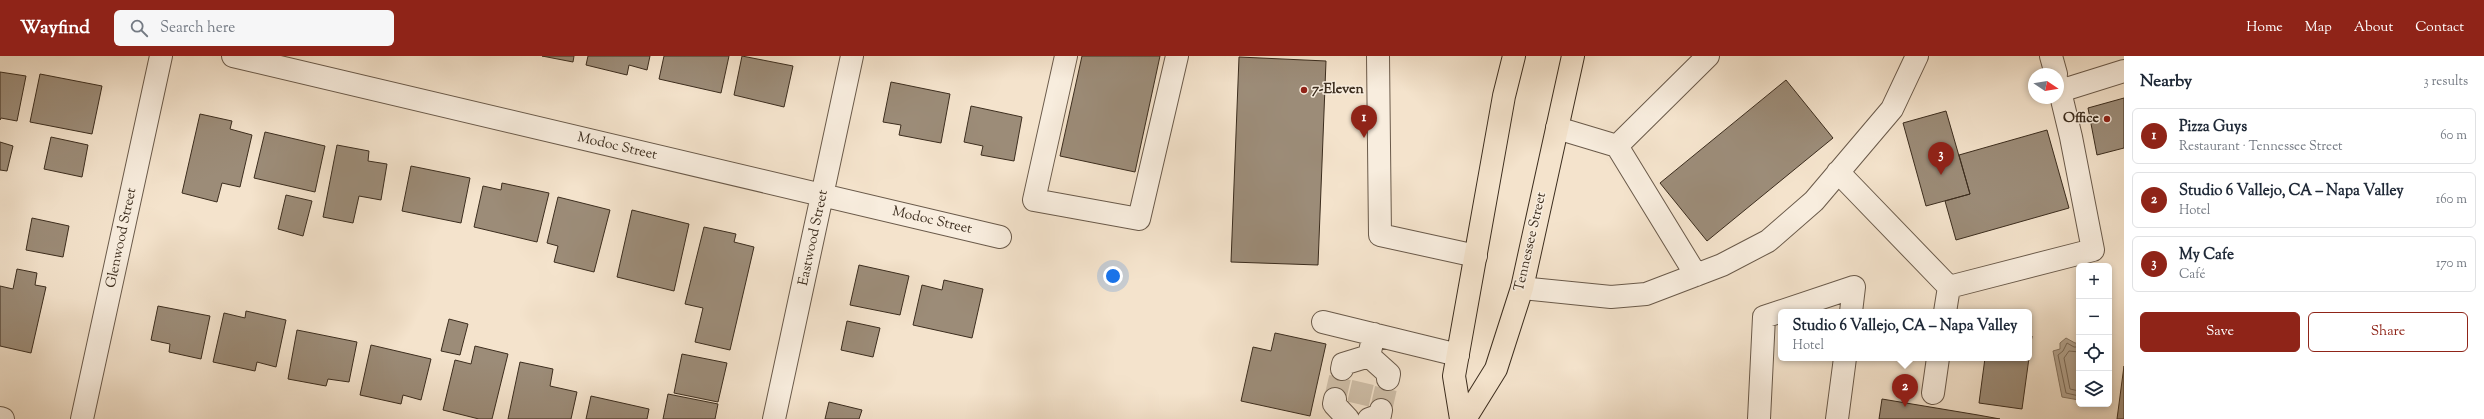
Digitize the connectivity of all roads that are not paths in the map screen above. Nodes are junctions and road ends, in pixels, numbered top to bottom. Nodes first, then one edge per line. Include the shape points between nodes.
1 (161, 56) edge
2 (233, 56) edge
3 (852, 56) edge
4 (1066, 56) edge
5 (1177, 56) edge
6 (1378, 56) edge
7 (1514, 56) edge
8 (1573, 56) edge
9 (1708, 56) edge
10 (1917, 56) edge
11 (2051, 56) edge
12 (2054, 68) edge
13 (2124, 71) edge
14 (2064, 82) edge
15 (2063, 104) edge
16 (1557, 128) junction
17 (1617, 146) junction
18 (1838, 172) junction
19 (823, 196) junction
20 (1000, 237) dead end
21 (1476, 256) junction
22 (1696, 275) junction
23 (1949, 287) junction
24 (1522, 288) junction
25 (1788, 309) edge
26 (1851, 309) edge
27 (1945, 309) edge
28 (1778, 312) edge
29 (1323, 322) dead end
30 (1374, 334) junction
31 (1458, 355) junction
32 (1846, 361) edge
33 (1938, 361) edge
34 (1367, 365) junction
35 (1342, 369) dead end
36 (1388, 379) dead end
37 (1933, 393) dead end
38 (1335, 399) dead end
39 (1362, 414) edge
40 (82, 419) edge
41 (774, 419) edge
42 (1461, 419) edge
43 (1464, 419) edge
44 (1759, 419) edge
45 (1837, 419) edge

1 - 40 street, Glenwood Street
2 - 19 street, Modoc Street
3 - 19 street, Eastwood Street
4 - 5 street via 1034,200 1139,219
6 - 21 street via 1380,234
7 - 21 main road via 1504,96
8 - 16 main road, Tennessee Street
9 - 17 street
10 - 18 street via 1892,109
11 - 12 street
13 - 14 street
15 - 23 street via 2093,250
16 - 17 street
16 - 24 main road, Tennessee Street
17 - 22 street
18 - 22 street via 1814,201 1768,241 1722,265
18 - 23 street
19 - 20 street, Modoc Street
19 - 41 street, Eastwood Street
21 - 31 main road
22 - 24 street via 1646,294 1612,297
23 - 27 street
24 - 43 main road, Tennessee Street via 1496,369
25 - 26 street via 1854,287
28 - 44 street via 1764,317
29 - 30 street
30 - 31 street
30 - 34 street
31 - 42 main road via 1454,376
32 - 45 street
33 - 37 street
34 - 35 street via 1343,364
34 - 36 street via 1389,374
38 - 39 street via 1334,404

